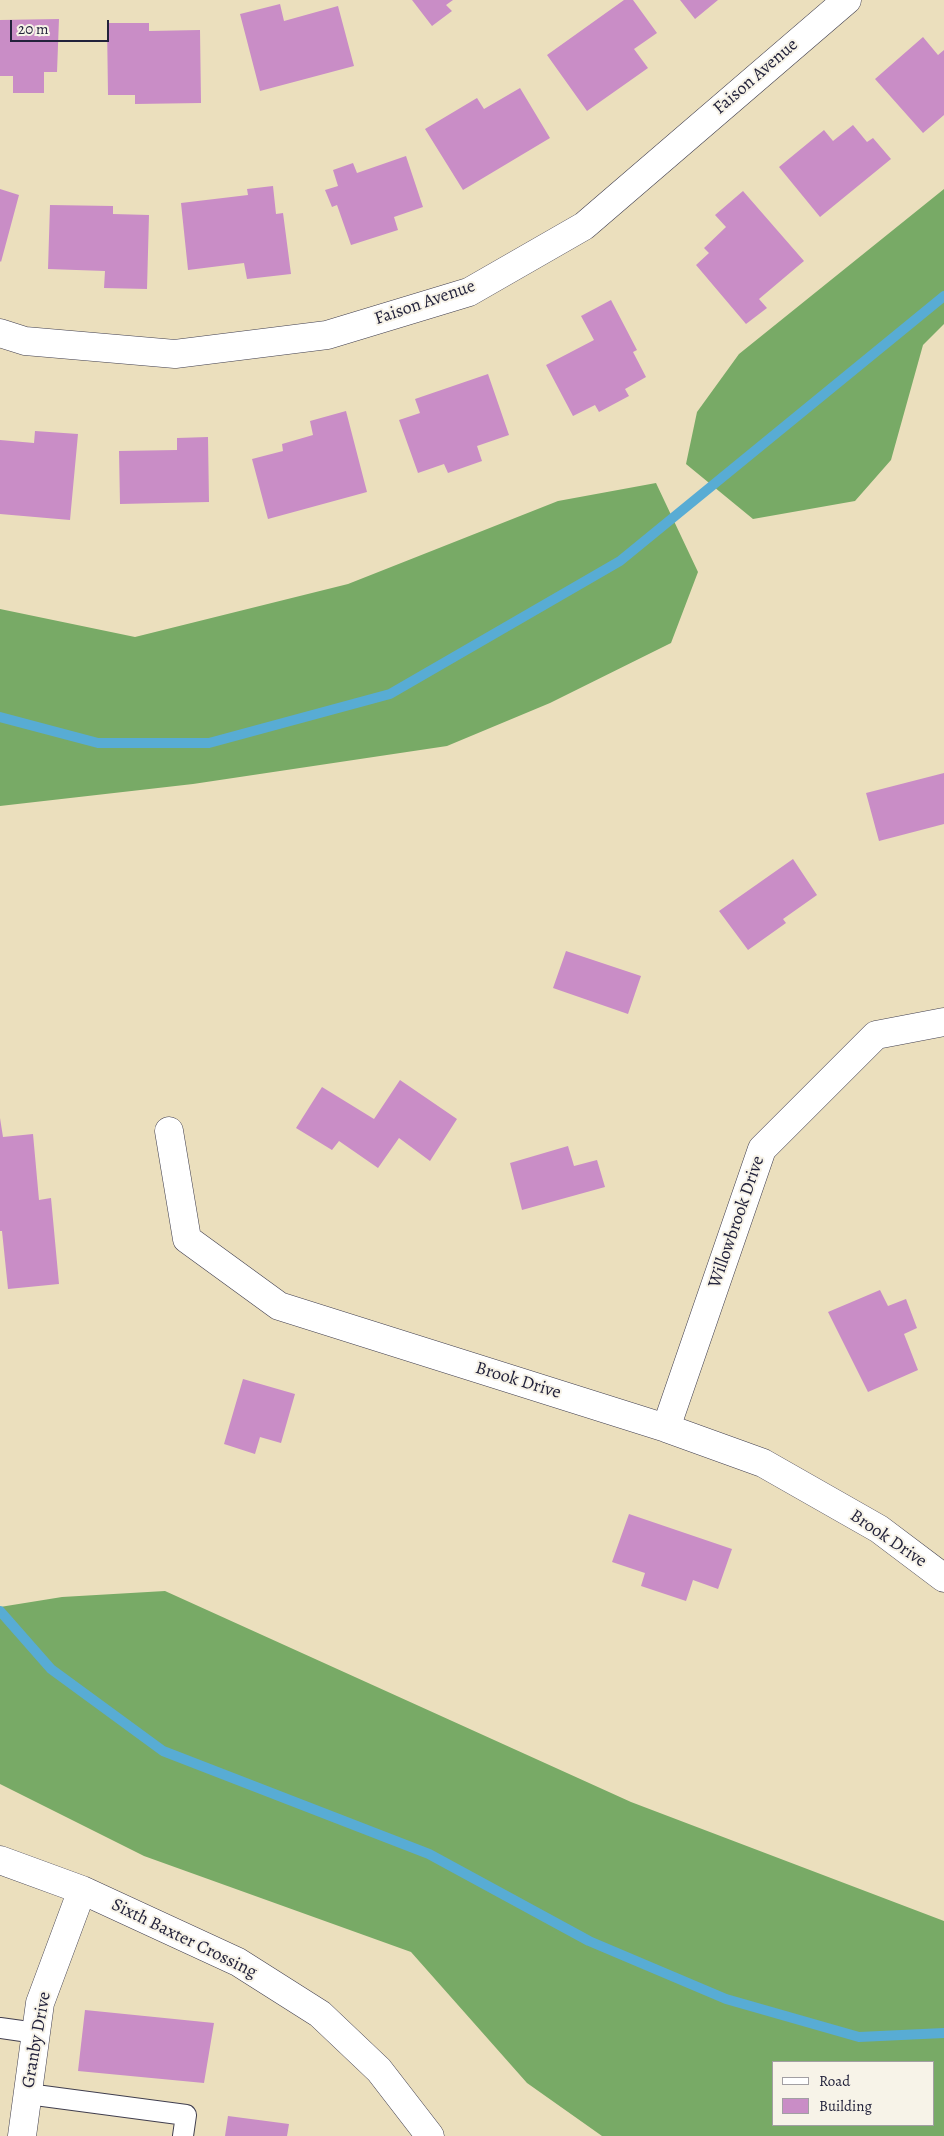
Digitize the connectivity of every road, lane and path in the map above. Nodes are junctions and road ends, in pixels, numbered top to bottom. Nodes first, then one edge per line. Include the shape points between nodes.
1 (847, 0) edge
2 (0, 333) edge
3 (944, 1022) edge
4 (169, 1131) dead end
5 (666, 1428) junction
6 (944, 1578) edge
7 (0, 1860) edge
8 (82, 1890) junction
9 (0, 2028) edge
10 (36, 2033) junction
11 (28, 2094) junction
12 (22, 2136) edge
13 (183, 2136) edge
14 (430, 2136) edge

1 - 2 street, Faison Avenue via 584,226 469,292 327,335 176,354 25,341
3 - 5 street, Willowbrook Drive via 876,1035 762,1149
4 - 5 street, Brook Drive via 187,1239 279,1306
5 - 6 street, Brook Drive via 763,1463 879,1530
7 - 8 street, Sixth Baxter Crossing
8 - 10 street, Granby Drive via 40,2003
8 - 14 street, Sixth Baxter Crossing via 238,1962 320,2014 380,2070
9 - 10 lane
10 - 11 street, Granby Drive
11 - 12 street, Granby Drive
11 - 13 lane via 186,2115

